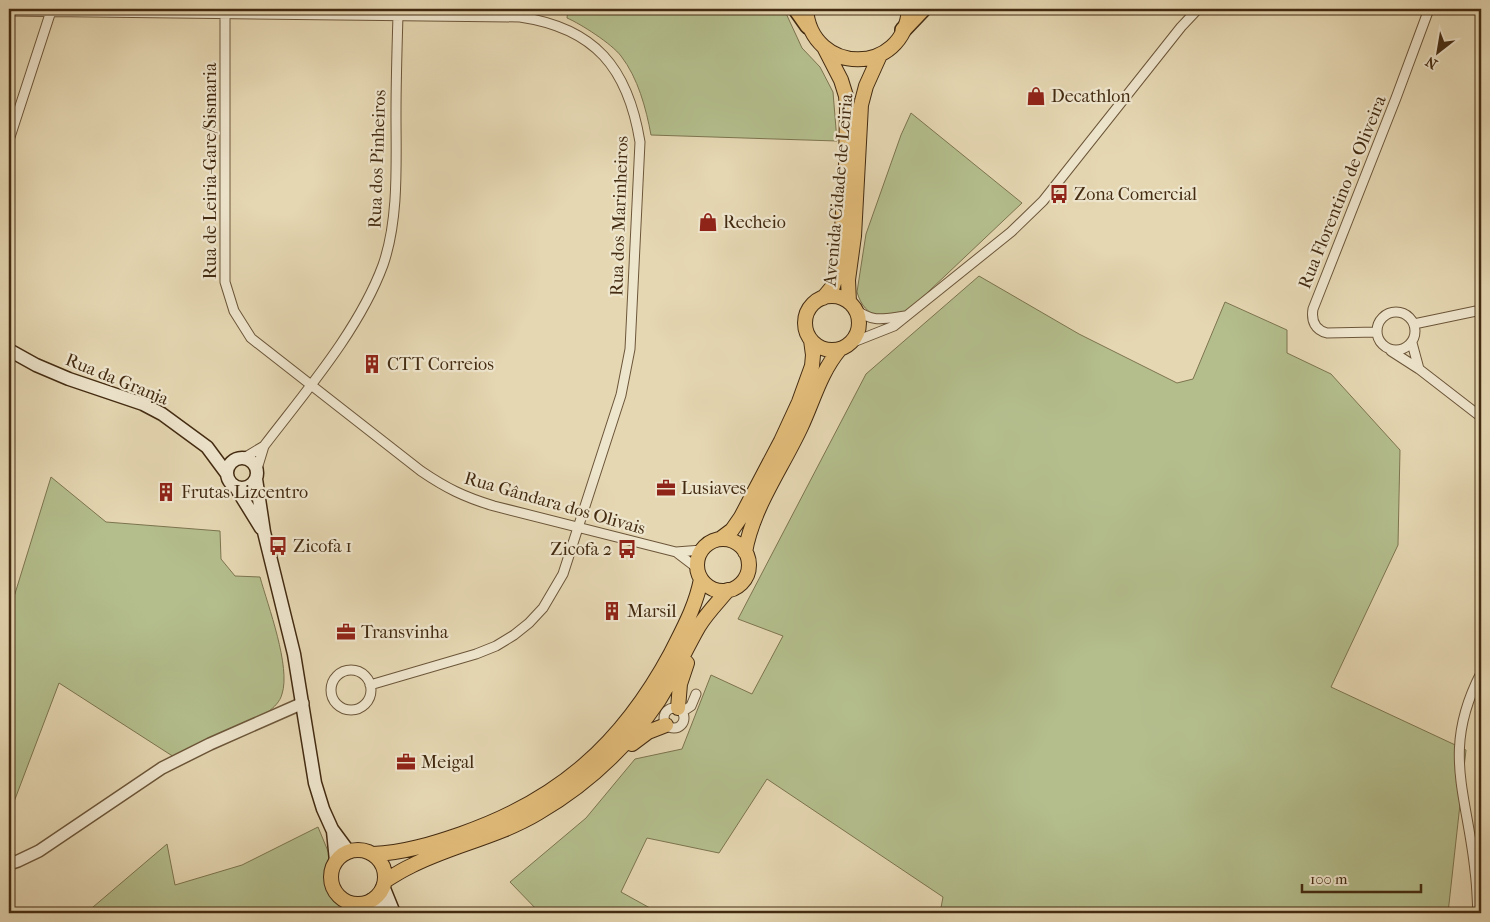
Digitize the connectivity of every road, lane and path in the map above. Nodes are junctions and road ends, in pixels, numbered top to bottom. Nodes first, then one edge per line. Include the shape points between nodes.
1 (796, 9) edge
2 (806, 9) edge
3 (909, 9) edge
4 (923, 9) edge
5 (1198, 9) edge
6 (1430, 9) edge
7 (9, 11) edge
8 (51, 11) junction
9 (225, 13) junction
10 (398, 15) junction
11 (808, 26) junction
12 (903, 30) junction
13 (824, 47) junction
14 (880, 55) junction
15 (9, 140) edge
16 (823, 298) junction
17 (852, 305) junction
18 (1481, 310) edge
19 (908, 315) junction
20 (1414, 324) junction
21 (1377, 332) junction
22 (811, 340) junction
23 (1412, 343) junction
24 (845, 346) junction
25 (1387, 348) junction
26 (9, 350) edge
27 (1419, 369) junction
28 (311, 384) junction
29 (1481, 417) edge
30 (264, 446) junction
31 (207, 448) junction
32 (240, 459) junction
33 (227, 474) junction
34 (256, 474) junction
35 (235, 486) junction
36 (580, 528) junction
37 (264, 532) junction
38 (720, 539) junction
39 (702, 550) junction
40 (676, 552) junction
41 (745, 552) junction
42 (699, 574) junction
43 (728, 590) junction
44 (695, 634) junction
45 (1481, 673) edge
46 (370, 685) junction
47 (696, 694) dead end
48 (303, 703) junction
49 (680, 710) junction
50 (666, 725) junction
51 (603, 765) junction
52 (332, 829) junction
53 (349, 852) junction
54 (373, 854) junction
55 (336, 861) junction
56 (9, 864) edge
57 (384, 883) junction
58 (371, 900) junction
59 (394, 912) edge
60 (1478, 913) edge

1 - 11 highway
2 - 11 main road
3 - 12 main road
4 - 12 highway
5 - 19 street via 1043,201 1003,239
6 - 21 street, Rua Florentino de Oliveira via 1312,317 1313,324 1322,332
7 - 8 street, Rua dos Marinheiros
8 - 9 street, Rua dos Marinheiros
8 - 15 street
9 - 10 street, Rua dos Marinheiros
9 - 28 street, Rua de Leiria-Gare/Sismaria via 225,282 234,311 251,338
10 - 28 street, Rua dos Pinheiros via 396,187 390,240 384,264 364,308
10 - 36 street, Rua dos Marinheiros via 520,17 564,28 593,44 605,56 622,82 633,108 640,142 630,349 621,394
11 - 13 main road
12 - 14 main road via 894,44
13 - 14 main road via 852,60 867,60
13 - 16 main road, Avenida Cidade de Leiria via 841,80 847,109 844,215 833,286
14 - 17 main road, Avenida Cidade de Leiria via 861,105 854,236 848,280
16 - 17 main road via 839,297
16 - 22 main road via 812,305 806,316 806,329
17 - 19 street via 862,315 874,319
17 - 24 main road via 859,327 856,336
18 - 20 street
19 - 24 street via 894,326
20 - 21 street via 1401,312 1390,313 1380,320
20 - 23 street
21 - 25 street
22 - 24 main road via 824,349
22 - 38 main road via 812,366 790,422 741,518
23 - 25 street via 1398,350
23 - 27 street
24 - 41 main road via 821,375 801,428 752,526
25 - 27 street
26 - 31 main road, Rua da Granja via 69,379 148,406
27 - 29 street
28 - 30 street, Rua dos Pinheiros
28 - 36 street, Rua Gândara dos Olivais via 446,488 467,498
30 - 32 street, Rua dos Pinheiros
30 - 34 street, Rua dos Pinheiros
31 - 32 main road, Rua da Granja
31 - 33 main road, Rua da Granja
32 - 33 main road via 230,464
32 - 34 main road via 252,462
33 - 35 main road
34 - 35 main road via 249,486
34 - 37 main road
35 - 37 main road
36 - 40 street, Rua Gândara dos Olivais
36 - 46 street, Rua dos Marinheiros via 564,574 554,591 543,608 514,635 476,654
37 - 48 main road
38 - 39 main road
38 - 41 main road via 732,541
39 - 40 street, Rua Gândara dos Olivais
39 - 42 main road via 698,558
40 - 42 street, Rua Gândara dos Olivais
41 - 43 main road via 746,575 736,588
42 - 43 main road via 710,588
42 - 54 main road via 699,593 687,622 650,690 627,722 577,771 540,798 485,825 403,852
43 - 44 main road
44 - 49 main road via 680,684
44 - 51 main road via 655,704
45 - 60 street via 1466,706 1458,744 1459,778 1475,871
46 - 46 street via 362,673 349,670 332,681 331,695 343,709 356,710 370,697
47 - 49 street via 691,706
48 - 52 main road via 314,778
48 - 56 street via 162,768 39,851
49 - 50 street via 671,708 666,712
49 - 50 street via 684,722 679,727
50 - 51 main road via 648,732
51 - 57 main road via 554,803 520,823 412,865
52 - 53 main road
52 - 55 main road
53 - 54 main road via 361,850
53 - 55 main road
54 - 57 main road via 383,866
55 - 58 main road via 332,873 336,892 352,903
57 - 58 main road
57 - 59 main road
58 - 59 main road

